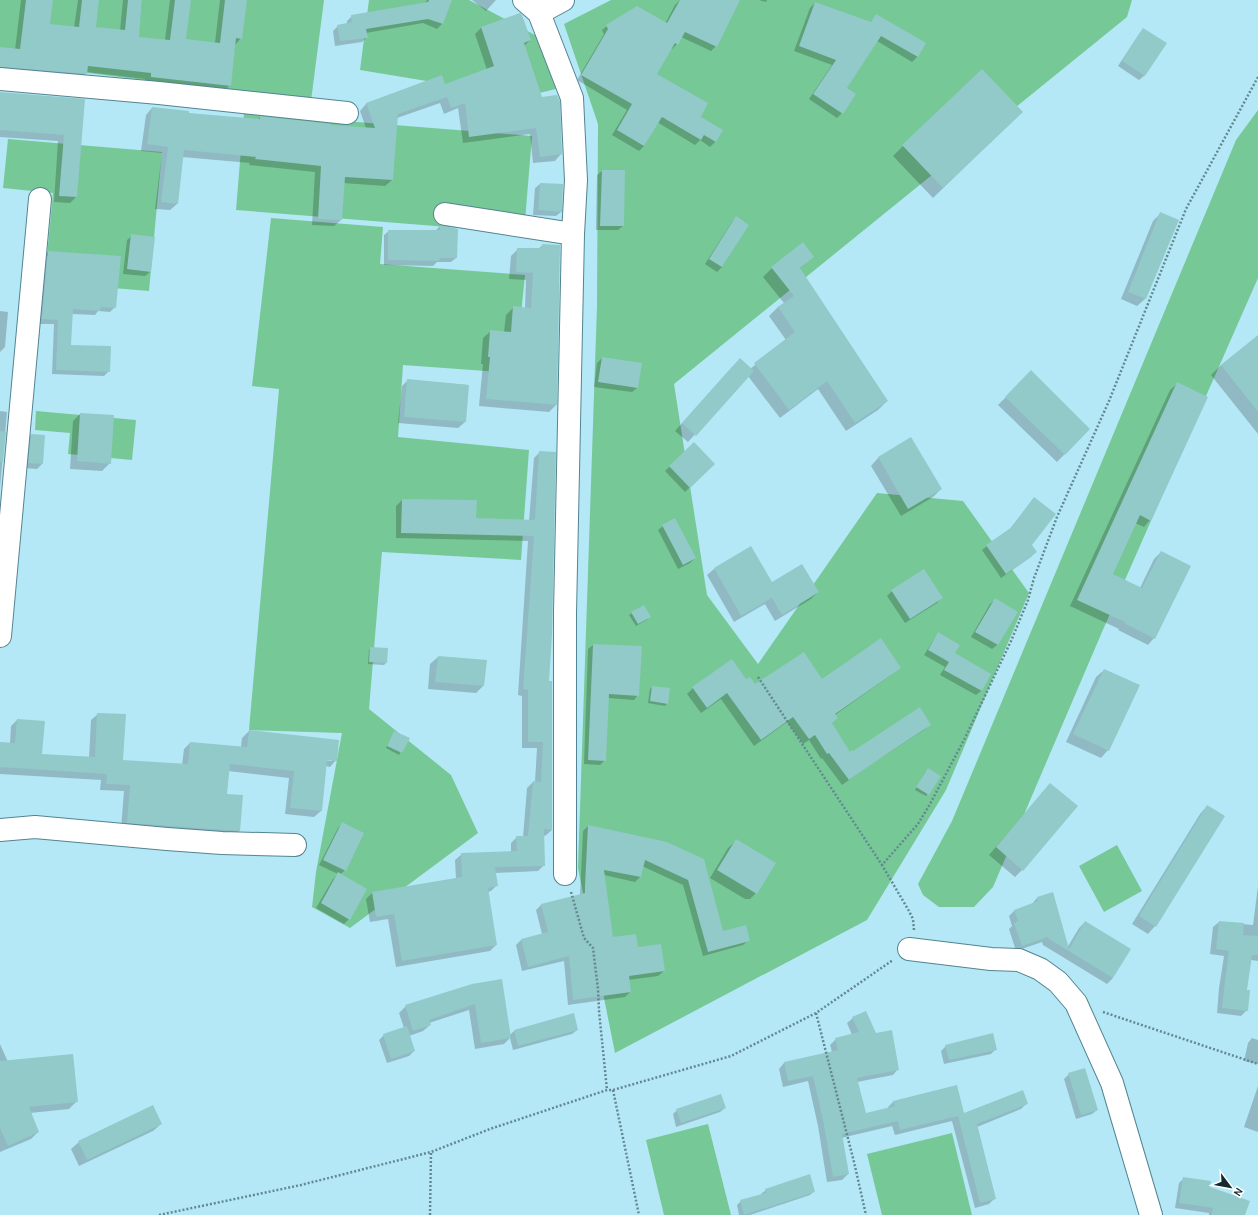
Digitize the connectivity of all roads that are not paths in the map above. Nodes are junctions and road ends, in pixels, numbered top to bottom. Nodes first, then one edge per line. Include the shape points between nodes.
1 (563, 0) edge
2 (531, 6) edge
3 (0, 80) edge
4 (347, 113) dead end
5 (40, 199) dead end
6 (445, 214) dead end
7 (573, 234) junction
8 (0, 636) edge
9 (0, 830) edge
10 (295, 845) dead end
11 (565, 874) road end
12 (909, 948) road end
13 (1151, 1215) edge

1 - 2 lane
2 - 7 lane via 572,98 576,180
3 - 4 lane via 159,93
5 - 8 lane
6 - 7 lane
7 - 11 lane via 565,613
9 - 10 lane via 35,826 167,839
12 - 13 lane via 991,959 1019,960 1040,969 1058,982 1076,1003 1112,1082

